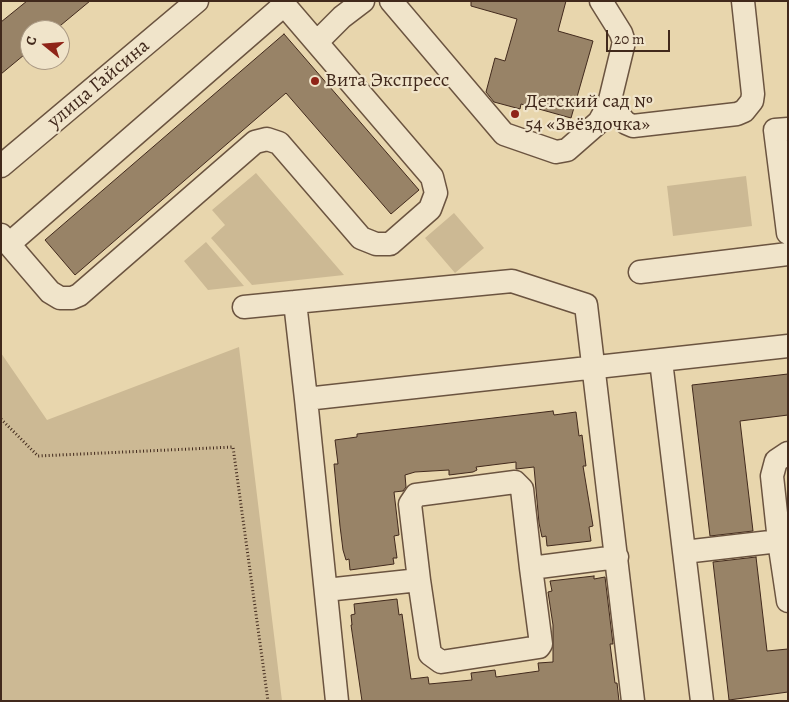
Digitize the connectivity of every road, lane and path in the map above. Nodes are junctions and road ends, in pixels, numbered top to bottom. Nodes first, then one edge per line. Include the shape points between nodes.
1 (197, 1) edge
2 (363, 1) edge
3 (391, 1) edge
4 (600, 1) edge
5 (743, 1) edge
6 (283, 3) edge
7 (317, 42) junction
8 (609, 104) junction
9 (748, 107) junction
10 (782, 130) edge
11 (1, 166) edge
12 (788, 233) edge
13 (5, 239) edge
14 (788, 254) edge
15 (640, 272) dead end
16 (295, 302) junction
17 (244, 306) dead end
18 (788, 346) edge
19 (661, 362) junction
20 (594, 369) junction
21 (306, 399) junction
22 (1, 419) edge
23 (788, 453) edge
24 (779, 541) junction
25 (684, 552) junction
26 (616, 557) junction
27 (531, 568) junction
28 (419, 580) junction
29 (326, 590) junction
30 (788, 601) edge
31 (268, 701) edge
32 (337, 701) edge
33 (634, 701) edge
34 (702, 701) edge

1 - 11 street, улица Гайсина
2 - 7 street
3 - 8 street via 501,132 510,138 552,152 567,150 599,122
4 - 8 street via 624,42
5 - 9 street via 753,94
6 - 7 street
6 - 13 street
7 - 13 street via 432,177 436,186 430,209 390,244 376,244 361,238 279,143 267,138 255,142 72,298 60,298 50,292
8 - 9 street via 626,123 633,126 737,114
9 - 10 street
10 - 12 street
14 - 15 street
16 - 17 street
16 - 20 street via 512,281 586,305
16 - 21 street
18 - 19 street
19 - 20 street
19 - 25 street
20 - 21 street
20 - 26 street
21 - 29 street
22 - 31 path via 38,456 233,447
23 - 24 street via 776,461 772,476
24 - 25 street
24 - 30 street
25 - 34 street
26 - 27 street
26 - 33 street
27 - 28 street via 539,647 441,662 430,654
27 - 28 street via 522,489 515,482 416,495 410,504
28 - 29 street
29 - 32 street

